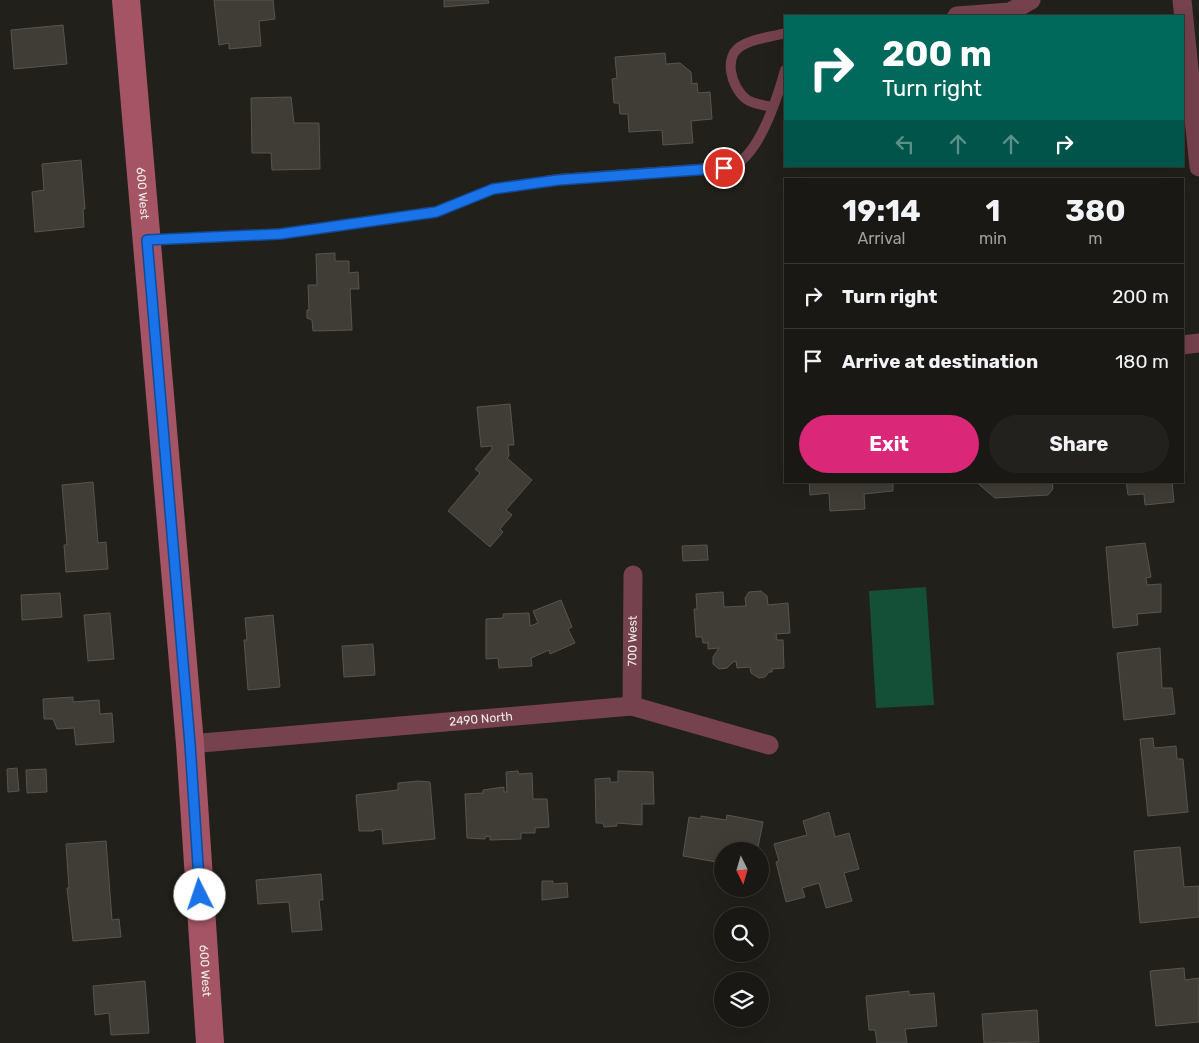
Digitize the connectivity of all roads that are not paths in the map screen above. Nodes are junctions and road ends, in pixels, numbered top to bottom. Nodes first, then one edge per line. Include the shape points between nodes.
1 (126, 0) edge
2 (1031, 0) edge
3 (1182, 0) edge
4 (970, 15) edge
5 (1184, 15) edge
6 (1184, 20) edge
7 (784, 33) edge
8 (784, 73) edge
9 (772, 107) junction
10 (1199, 168) edge
11 (147, 240) junction
12 (1199, 343) edge
13 (1184, 345) edge
14 (633, 575) dead end
15 (632, 706) junction
16 (190, 744) junction
17 (769, 745) dead end
18 (210, 1043) edge

1 - 11 street, 600 West
2 - 4 street via 1010,12
3 - 5 street
6 - 10 street
7 - 9 lane via 742,45 732,56 730,74 736,88 747,100
8 - 9 lane
9 - 11 lane via 752,150 740,162 724,168 558,180 493,189 436,212 280,234
11 - 16 street, 600 West
12 - 13 street
14 - 15 street, 700 West
15 - 16 street, 2490 North
15 - 17 street, 2490 North
16 - 18 street, 600 West

